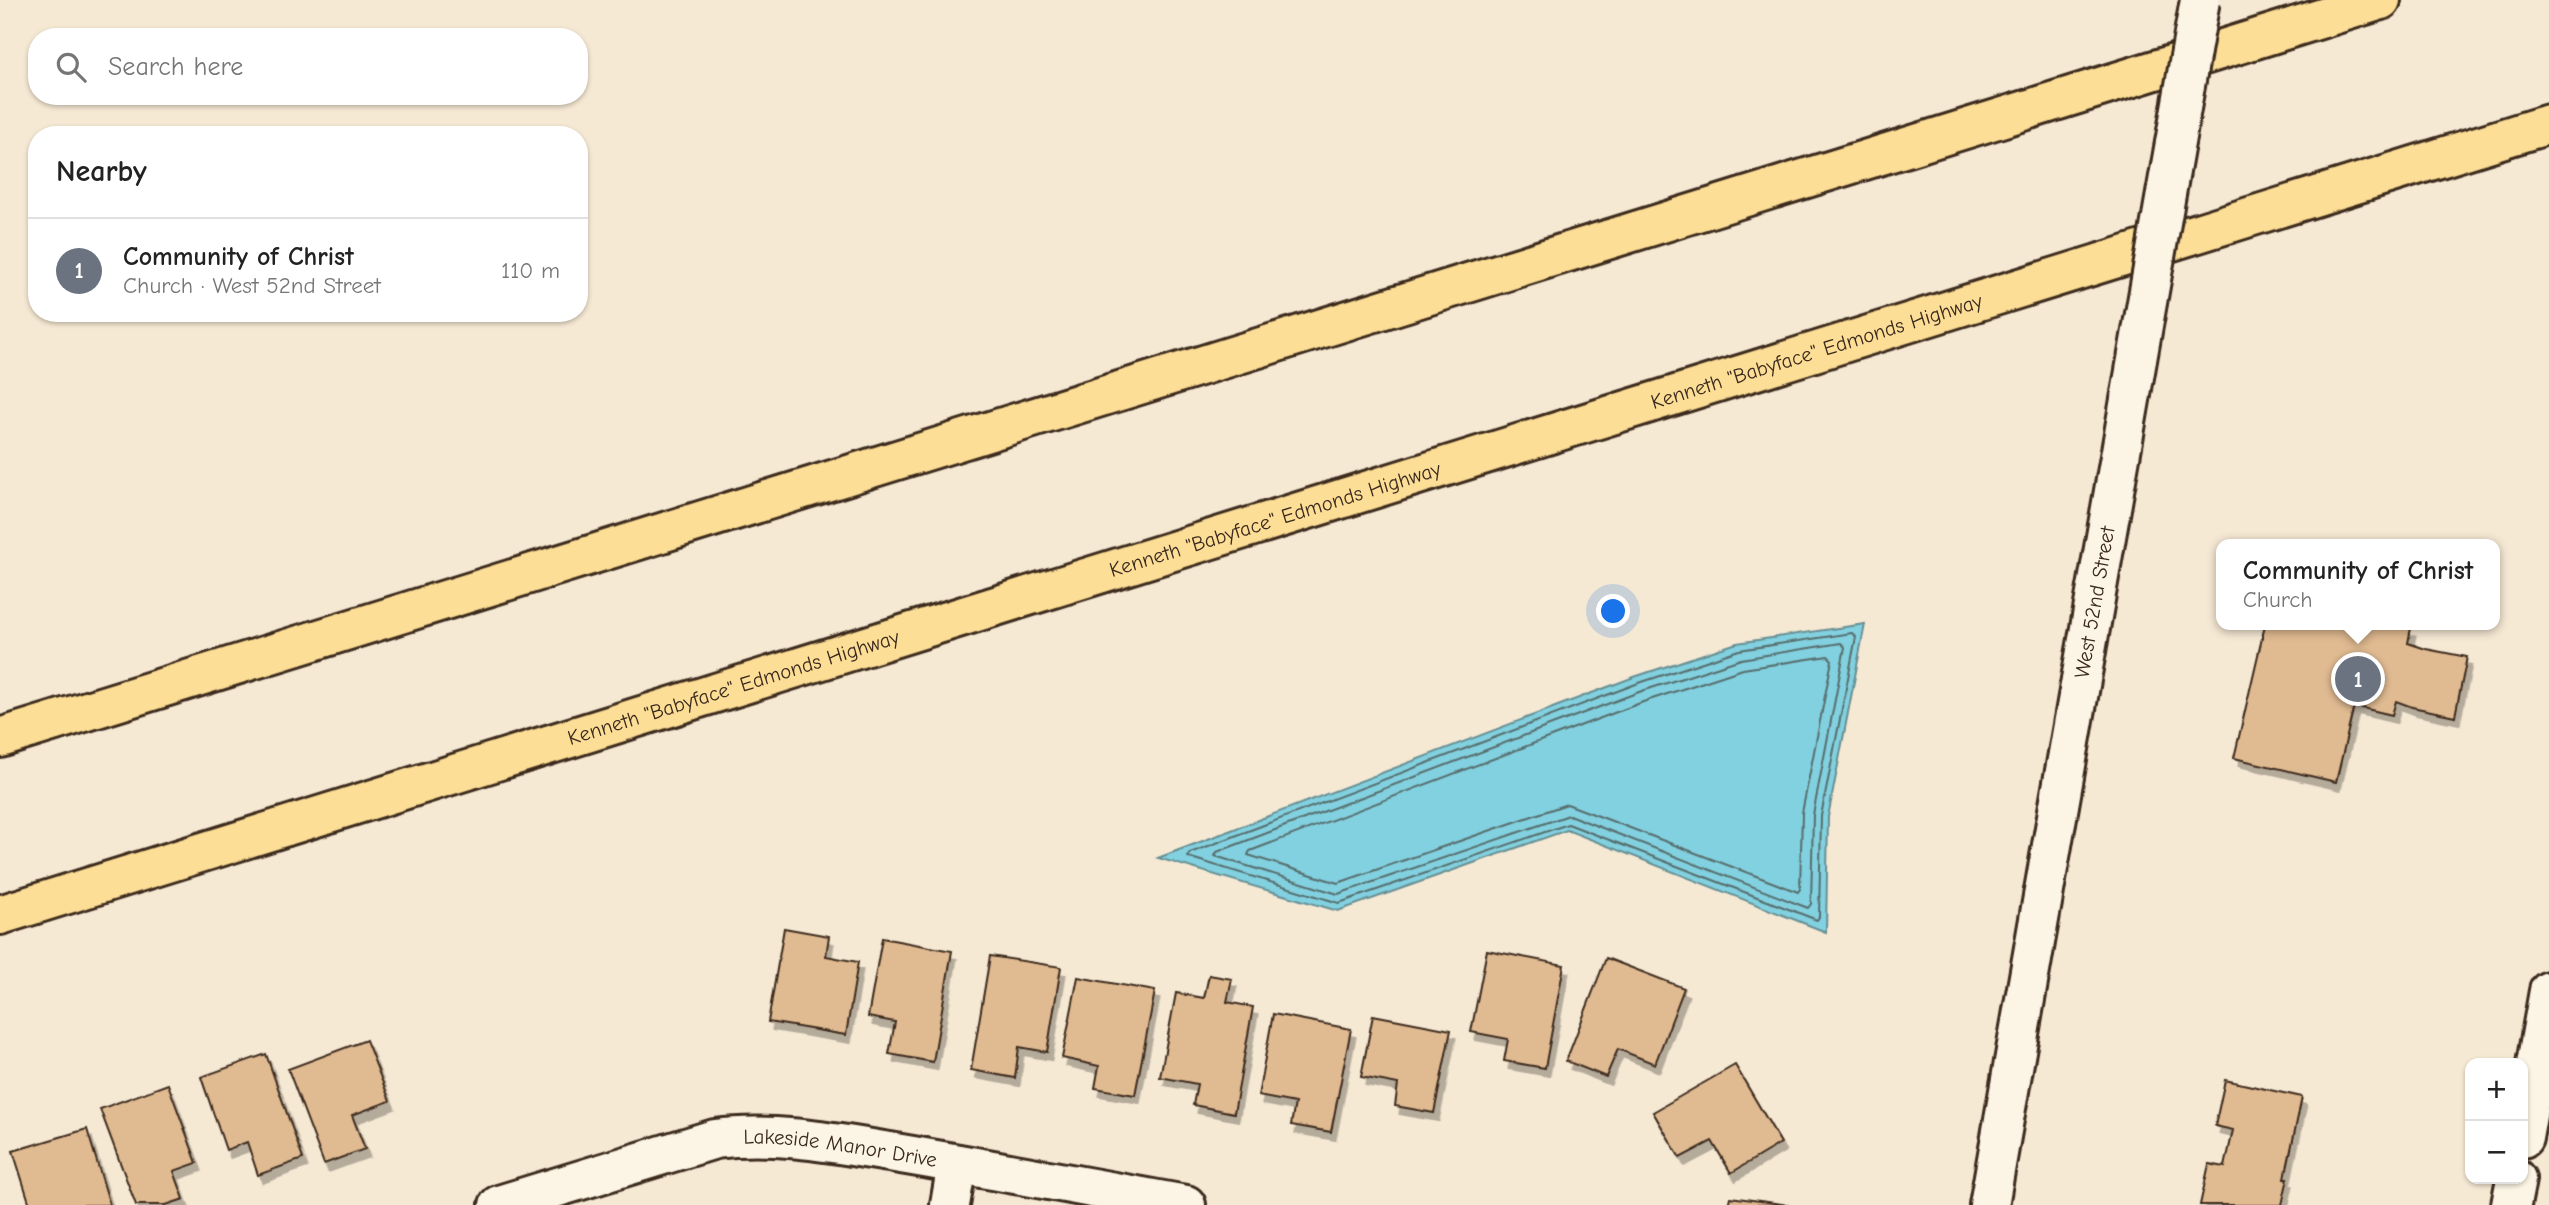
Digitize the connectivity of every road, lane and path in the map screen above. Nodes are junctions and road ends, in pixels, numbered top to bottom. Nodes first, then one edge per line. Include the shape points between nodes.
1 (2200, 0) edge
2 (2381, 0) edge
3 (2549, 124) edge
4 (0, 738) edge
5 (0, 915) edge
6 (2549, 991) edge
7 (2526, 1121) edge
8 (957, 1164) junction
9 (2515, 1184) edge
10 (499, 1205) edge
11 (950, 1205) edge
12 (1186, 1205) edge
13 (1989, 1205) edge
14 (2511, 1205) edge

1 - 13 street, West 52nd Street, bridge
2 - 4 highway
3 - 5 highway, Kenneth "Babyface" Edmonds Highway
6 - 7 street
8 - 10 street, Lakeside Manor Drive via 807,1139 749,1135 704,1142
8 - 11 street
8 - 12 street, Lakeside Manor Drive
9 - 14 street

